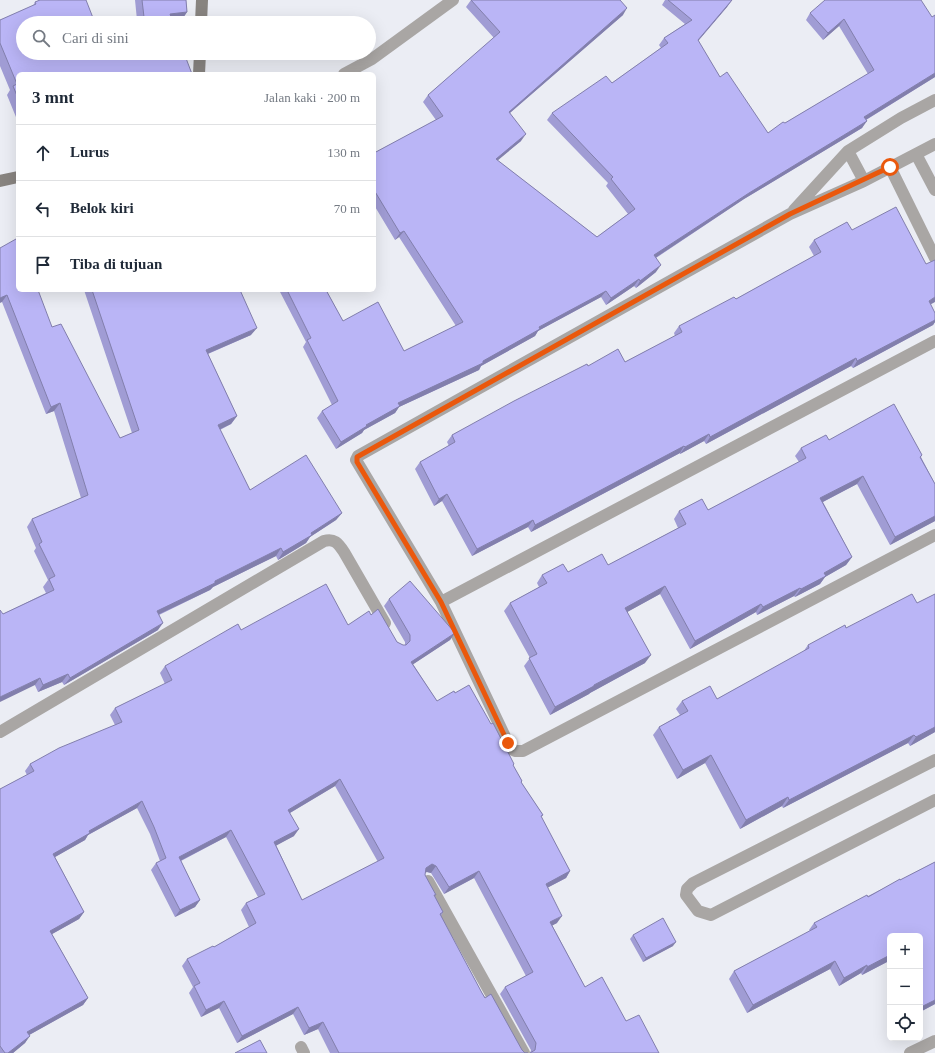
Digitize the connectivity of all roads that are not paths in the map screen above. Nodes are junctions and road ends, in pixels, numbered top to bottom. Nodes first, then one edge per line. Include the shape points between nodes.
1 (202, 0) edge
2 (453, 0) edge
3 (201, 16) edge
4 (376, 56) edge
5 (199, 60) edge
6 (370, 60) edge
7 (198, 72) edge
8 (348, 72) edge
9 (935, 100) edge
10 (935, 144) edge
11 (848, 151) junction
12 (916, 154) junction
13 (890, 167) junction
14 (16, 177) edge
15 (864, 180) junction
16 (0, 181) edge
17 (935, 190) edge
18 (790, 214) junction
19 (935, 258) edge
20 (935, 340) edge
21 (935, 535) edge
22 (441, 602) junction
23 (390, 632) edge
24 (0, 732) edge
25 (935, 760) edge
26 (935, 800) edge
27 (427, 879) edge
28 (935, 1041) edge
29 (524, 1053) edge
30 (910, 1053) edge

1 - 3 street
2 - 4 street
5 - 7 street
6 - 8 street
9 - 11 street
10 - 12 street
11 - 15 street
11 - 18 street
12 - 13 street
12 - 17 street
13 - 15 street
13 - 19 street
14 - 16 street
15 - 18 street
18 - 22 street via 357,457 357,462
20 - 22 street
21 - 22 street via 523,751 511,749
23 - 24 street via 344,552 336,541 330,539
25 - 26 street via 693,883 687,889 686,895 698,911 711,915
27 - 29 street
28 - 30 street

